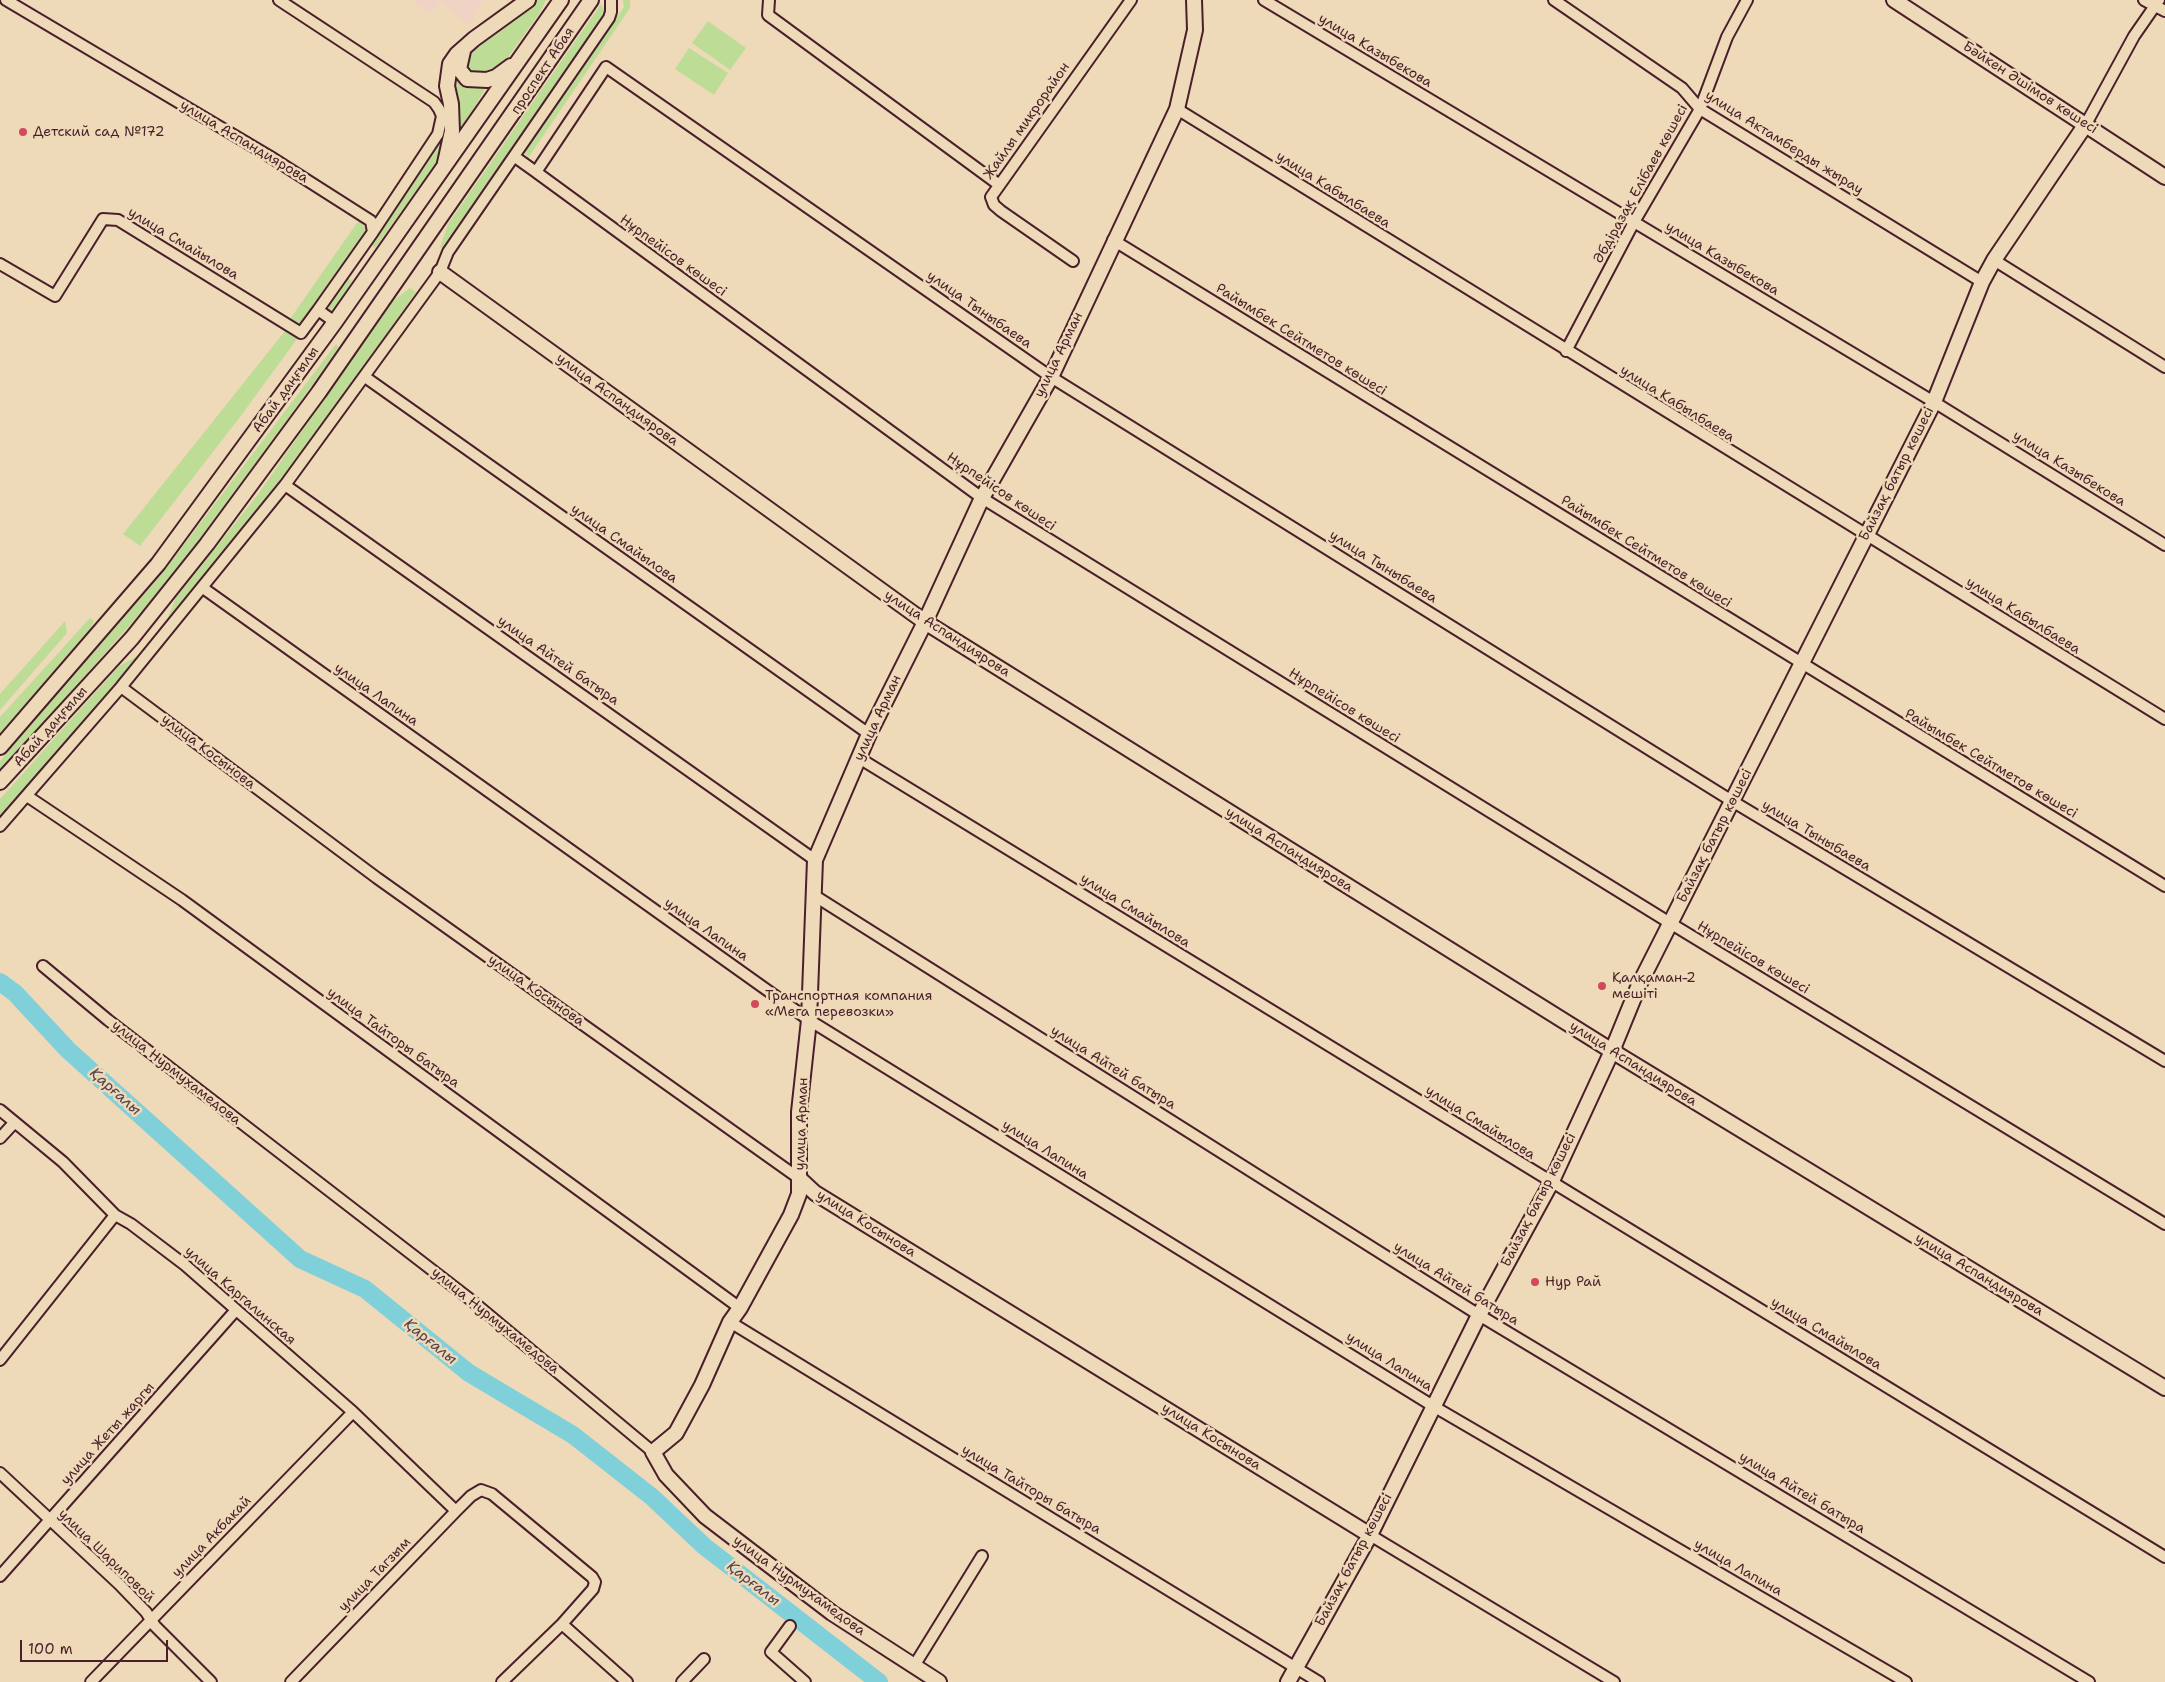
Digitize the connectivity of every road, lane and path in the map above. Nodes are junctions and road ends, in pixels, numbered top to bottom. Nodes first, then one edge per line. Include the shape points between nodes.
1 (6, 0) edge
2 (279, 0) edge
3 (528, 0) edge
4 (561, 0) edge
5 (591, 0) edge
6 (610, 0) edge
7 (769, 0) edge
8 (1131, 0) edge
9 (1194, 0) edge
10 (1264, 0) edge
11 (1554, 0) edge
12 (1746, 0) edge
13 (1894, 0) edge
14 (2144, 0) edge
15 (2157, 3) edge
16 (2165, 11) edge
17 (466, 46) junction
18 (525, 52) junction
19 (1177, 109) junction
20 (1700, 109) junction
21 (2086, 124) junction
22 (495, 142) joint
23 (515, 157) junction
24 (443, 172) junction
25 (536, 172) junction
26 (2165, 177) edge
27 (998, 184) junction
28 (1634, 222) junction
29 (373, 232) junction
30 (1114, 240) junction
31 (1994, 260) junction
32 (1073, 261) dead end
33 (0, 264) edge
34 (440, 272) junction
35 (1982, 282) junction
36 (318, 310) junction
37 (335, 322) junction
38 (1566, 351) junction
39 (2165, 367) edge
40 (365, 377) junction
41 (1051, 377) junction
42 (1934, 402) junction
43 (285, 485) junction
44 (982, 498) junction
45 (1866, 536) junction
46 (2165, 545) edge
47 (203, 588) junction
48 (925, 622) junction
49 (1802, 665) junction
50 (121, 687) junction
51 (2165, 719) edge
52 (868, 734) junction
53 (0, 747) edge
54 (859, 758) junction
55 (0, 782) edge
56 (27, 796) junction
57 (1732, 801) junction
58 (0, 826) edge
59 (816, 860) junction
60 (2165, 886) edge
61 (815, 896) junction
62 (1670, 923) junction
63 (43, 966) dead end
64 (809, 1020) junction
65 (1612, 1052) junction
66 (2165, 1061) edge
67 (0, 1110) edge
68 (14, 1123) junction
69 (0, 1138) edge
70 (800, 1179) junction
71 (1551, 1183) junction
72 (115, 1216) junction
73 (2165, 1224) edge
74 (740, 1308) junction
75 (236, 1310) junction
76 (1479, 1315) junction
77 (730, 1322) junction
78 (0, 1360) edge
79 (2165, 1388) edge
80 (1433, 1406) junction
81 (353, 1412) junction
82 (653, 1452) junction
83 (0, 1473) edge
84 (456, 1510) junction
85 (50, 1520) junction
86 (1370, 1535) junction
87 (982, 1556) dead end
88 (2165, 1557) edge
89 (0, 1576) edge
90 (150, 1621) junction
91 (562, 1624) junction
92 (790, 1626) dead end
93 (704, 1659) dead end
94 (914, 1666) junction
95 (1296, 1669) junction
96 (91, 1682) edge
97 (211, 1682) edge
98 (291, 1682) edge
99 (502, 1682) edge
100 (627, 1682) edge
101 (682, 1682) edge
102 (805, 1682) edge
103 (940, 1682) edge
104 (1288, 1682) edge
105 (1318, 1682) edge
106 (1614, 1682) edge
107 (1906, 1682) edge
108 (2089, 1682) edge

1 - 29 street, улица Аспандиярова via 269,156 368,220
2 - 29 street via 439,108 442,116 438,134
3 - 17 street
4 - 18 street, Абай даңғылы
5 - 22 street, проспект Абая
6 - 23 street via 609,18
7 - 27 street via 768,15
8 - 27 street, Жайлы микрорайон
9 - 19 street, улица Арман via 1195,30
10 - 28 street, улица Казыбекова
11 - 20 street, улица Актамберды жырау via 1682,88
12 - 20 street, Әбдіразақ Елібаев көшесі via 1727,37
13 - 21 street, Бәйкен Әшімов көшесі
14 - 15 street
15 - 16 street
15 - 21 street, Байзақ батыр көшесі via 2117,65
17 - 18 street via 459,69 466,80 475,81 496,77
17 - 24 street via 450,64 447,75 452,131
18 - 24 street, Абай даңғылы
19 - 30 street, улица Арман
19 - 38 street, улица Кабылбаева
20 - 28 street, Әбдіразақ Елібаев көшесі
20 - 35 street, улица Актамберды жырау
21 - 26 street, Бәйкен Әшімов көшесі
21 - 31 street, Байзақ батыр көшесі
22 - 55 street, Абай даңғылы via 208,544 132,638
23 - 25 street, Нұрпейісов көшесі
23 - 34 street via 448,252
24 - 37 street, Абай даңғылы
25 - 41 street, улица Тыныбаева via 606,67
25 - 44 street, Нұрпейісов көшесі
27 - 32 street, Жайлы микрорайон via 991,197 994,205
28 - 38 street, Әбдіразақ Елібаев көшесі
28 - 42 street, улица Казыбекова
29 - 36 street
30 - 41 street, улица Арман
30 - 49 street, Райымбек Сейтметов көшесі
31 - 35 street, Байзақ батыр көшесі
31 - 39 street
33 - 36 street, улица Смайылова via 55,296 103,219 118,220 301,333
34 - 40 street
34 - 48 street, улица Аспандиярова
35 - 42 street, Байзақ батыр көшесі
36 - 37 street
37 - 53 street, Абай даңғылы via 158,564
38 - 45 street, улица Кабылбаева
40 - 43 street
40 - 52 street, улица Смайылова
41 - 44 street, улица Арман
41 - 57 street, улица Тыныбаева
42 - 45 street, Байзақ батыр көшесі
42 - 46 street, улица Казыбекова
43 - 47 street
43 - 59 street, улица Айтей батыра
44 - 48 street, улица Арман
44 - 62 street, Нұрпейісов көшесі
45 - 49 street, Байзақ батыр көшесі
45 - 51 street, улица Кабылбаева
47 - 50 street
47 - 64 street, улица Лапина
48 - 52 street, улица Арман
48 - 65 street, улица Аспандиярова
49 - 57 street, Байзақ батыр көшесі
49 - 60 street, Райымбек Сейтметов көшесі
50 - 56 street
50 - 70 street, улица Косынова via 377,878
52 - 54 street, улица Арман
54 - 59 street, улица Арман
54 - 71 street, улица Смайылова
56 - 58 street
56 - 74 street, улица Тайторы батыра via 182,900
57 - 62 street, Байзақ батыр көшесі
57 - 66 street, улица Тыныбаева
59 - 61 street, улица Арман
61 - 64 street, улица Арман
61 - 76 street, улица Айтей батыра
62 - 65 street, Байзақ батыр көшесі via 1639,985
62 - 73 street, Нұрпейісов көшесі
63 - 82 street, улица Нурмухамедова via 115,1026 471,1300
64 - 70 street, улица Арман via 799,1112
64 - 80 street, улица Лапина
65 - 71 street, Байзақ батыр көшесі
65 - 79 street, улица Аспандиярова
67 - 68 street, улица Каргалинская
68 - 69 street
68 - 72 street, улица Каргалинская via 63,1162
70 - 74 street, улица Арман via 791,1215
70 - 86 street, улица Косынова via 815,1193
71 - 76 street, Байзақ батыр көшесі
71 - 88 street, улица Смайылова
72 - 75 street, улица Каргалинская via 131,1224 185,1265
72 - 78 street
74 - 77 street, улица Арман
75 - 81 street, улица Каргалинская
75 - 85 street, улица Жеты жаргы
76 - 80 street, Байзақ батыр көшесі
76 - 108 street, улица Айтей батыра
77 - 82 street, улица Арман via 676,1433
77 - 95 street, улица Тайторы батыра
80 - 86 street, Байзақ батыр көшесі
80 - 107 street, улица Лапина
81 - 84 street, улица Каргалинская
81 - 90 street, улица Акбакай
82 - 94 street, улица Нурмухамедова via 666,1475 705,1516 832,1613
83 - 85 street, улица Шариповой
84 - 91 street, улица Тагзым via 481,1490 492,1494 595,1582
84 - 98 street, улица Тагзым
85 - 89 street, улица Жеты жаргы
85 - 90 street, улица Шариповой via 146,1612
86 - 95 street, Байзақ батыр көшесі
86 - 106 street, улица Косынова
87 - 94 street
90 - 96 street, улица Акбакай
90 - 97 street, улица Шариповой
91 - 99 street
91 - 100 street
92 - 102 street via 771,1652
93 - 101 street
94 - 103 street, улица Нурмухамедова
95 - 104 street, Байзақ батыр көшесі
95 - 105 street, улица Тайторы батыра

